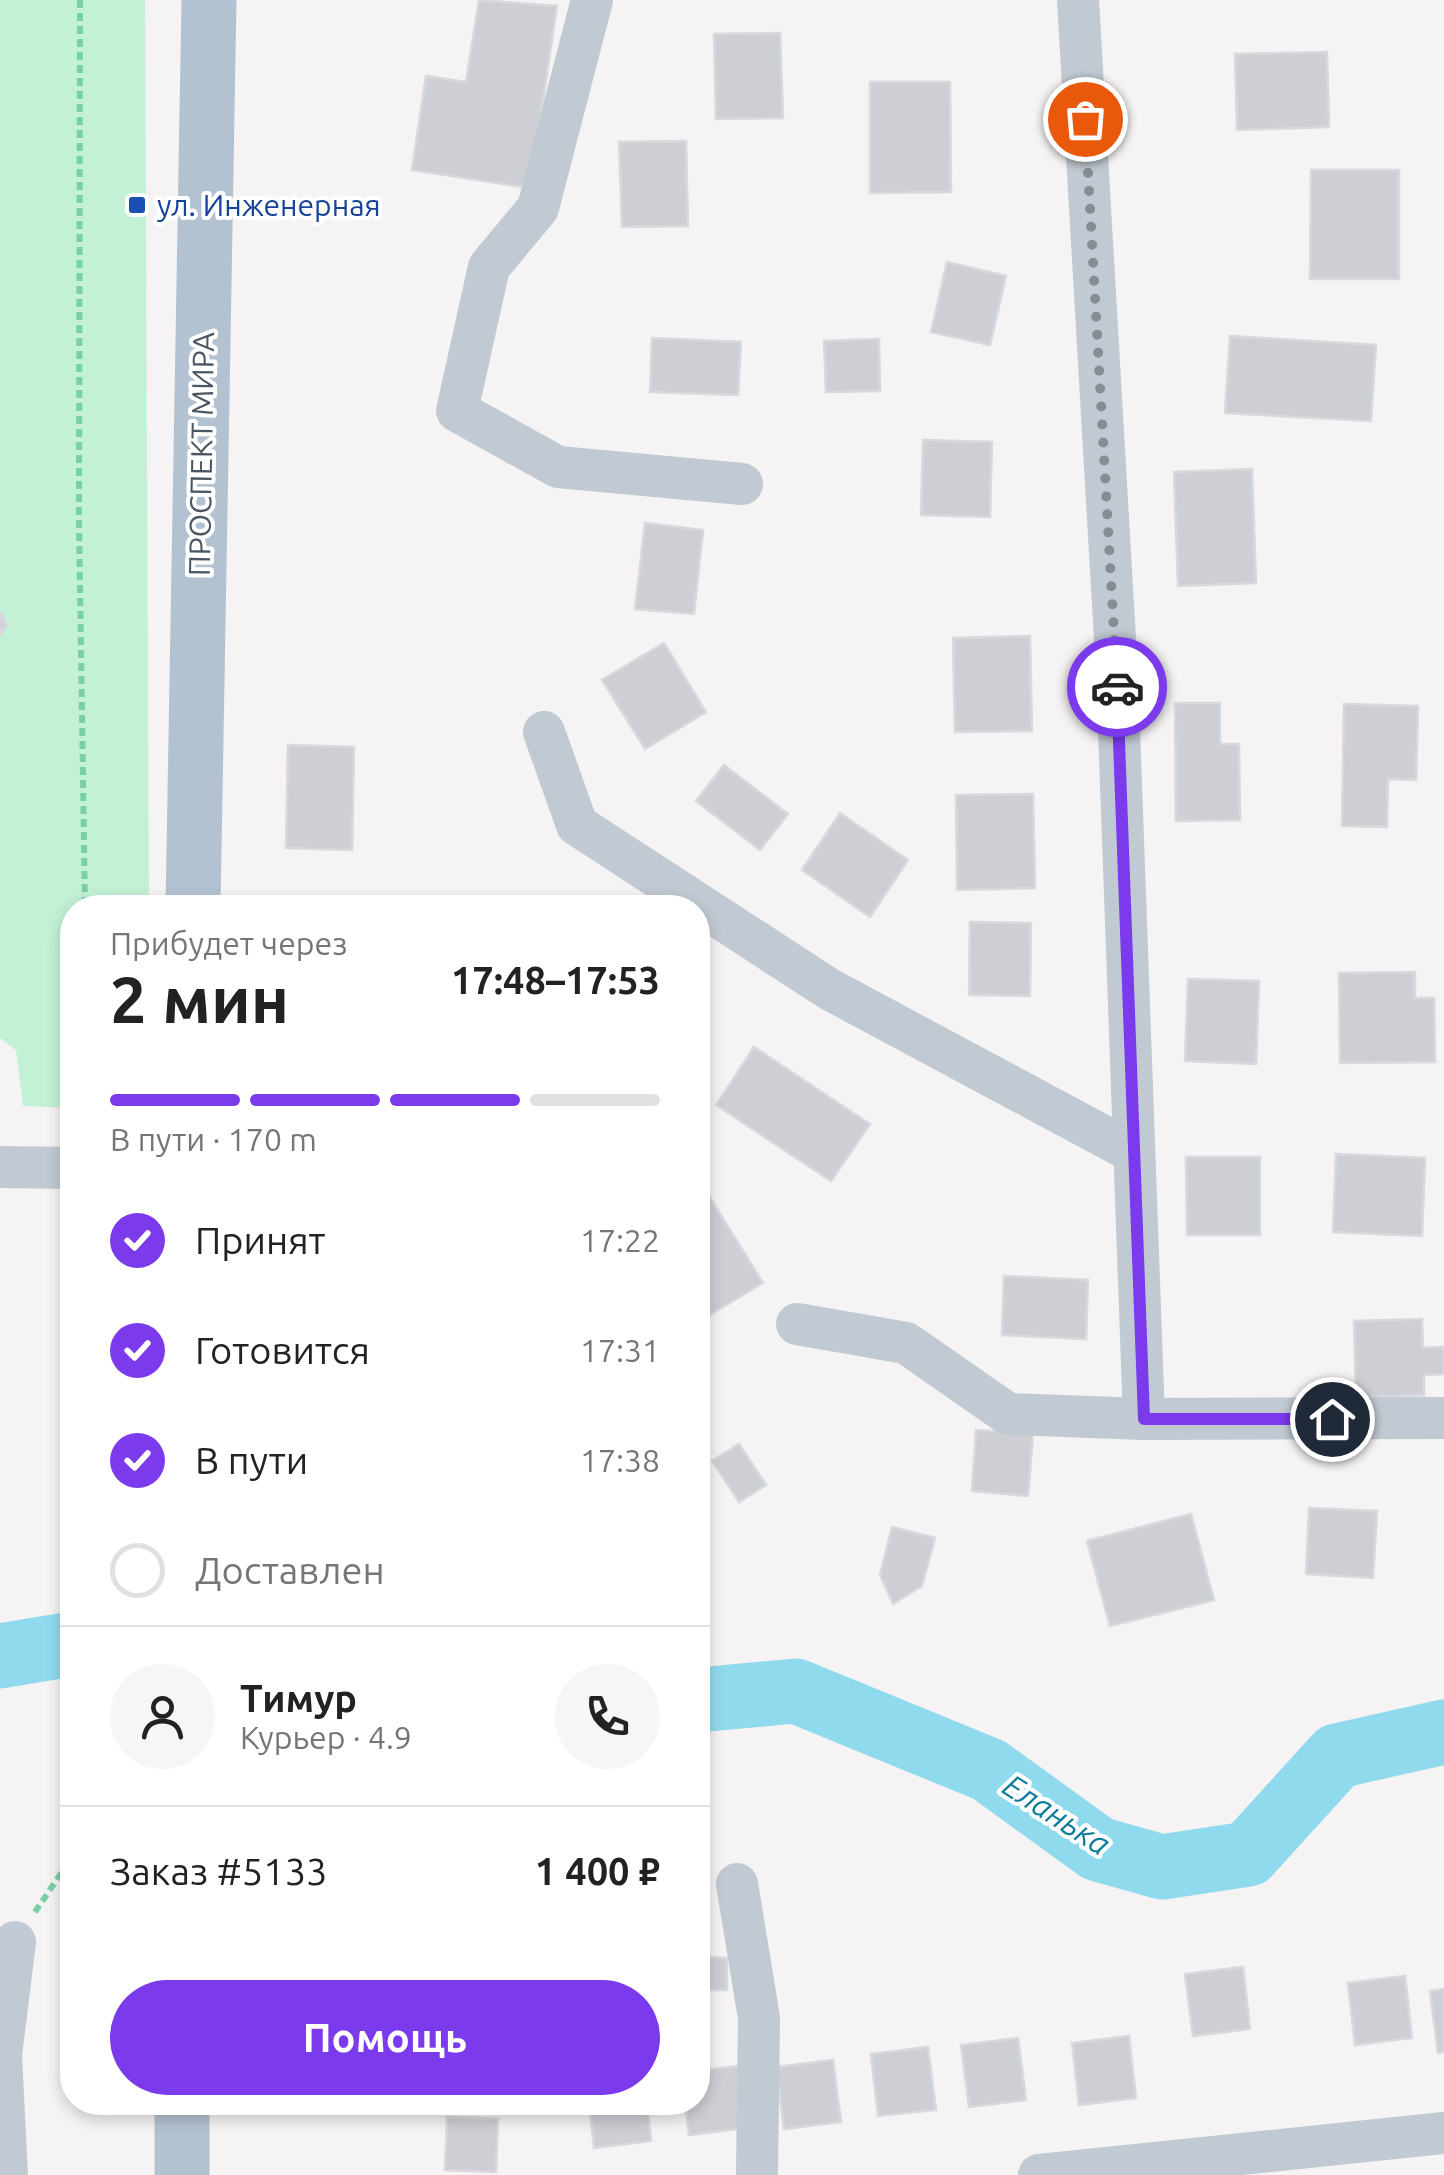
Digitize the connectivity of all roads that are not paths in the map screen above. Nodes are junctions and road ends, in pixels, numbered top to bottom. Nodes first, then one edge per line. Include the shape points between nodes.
1 (209, 0) edge
2 (592, 0) edge
3 (1078, 0) edge
4 (742, 484) dead end
5 (544, 732) dead end
6 (194, 895) edge
7 (685, 895) edge
8 (710, 912) edge
9 (1133, 1152) junction
10 (0, 1167) edge
11 (60, 1168) edge
12 (797, 1324) dead end
13 (1444, 1418) edge
14 (1144, 1419) junction
15 (736, 1884) dead end
16 (15, 1942) road end
17 (182, 2115) edge
18 (1444, 2133) edge
19 (7, 2175) edge
20 (182, 2175) edge
21 (757, 2175) edge
22 (1039, 2175) edge

1 - 6 main road, ПРОСПЕКТ МИРА
2 - 4 street via 538,208 489,267 456,411 558,467
3 - 9 street via 1117,674
5 - 7 street via 577,825
8 - 9 street via 829,989
9 - 14 street
10 - 11 street
12 - 14 street via 906,1343 1008,1414
13 - 14 street
15 - 21 street via 759,2018
16 - 19 street via 1,2056
17 - 20 main road
18 - 22 street

